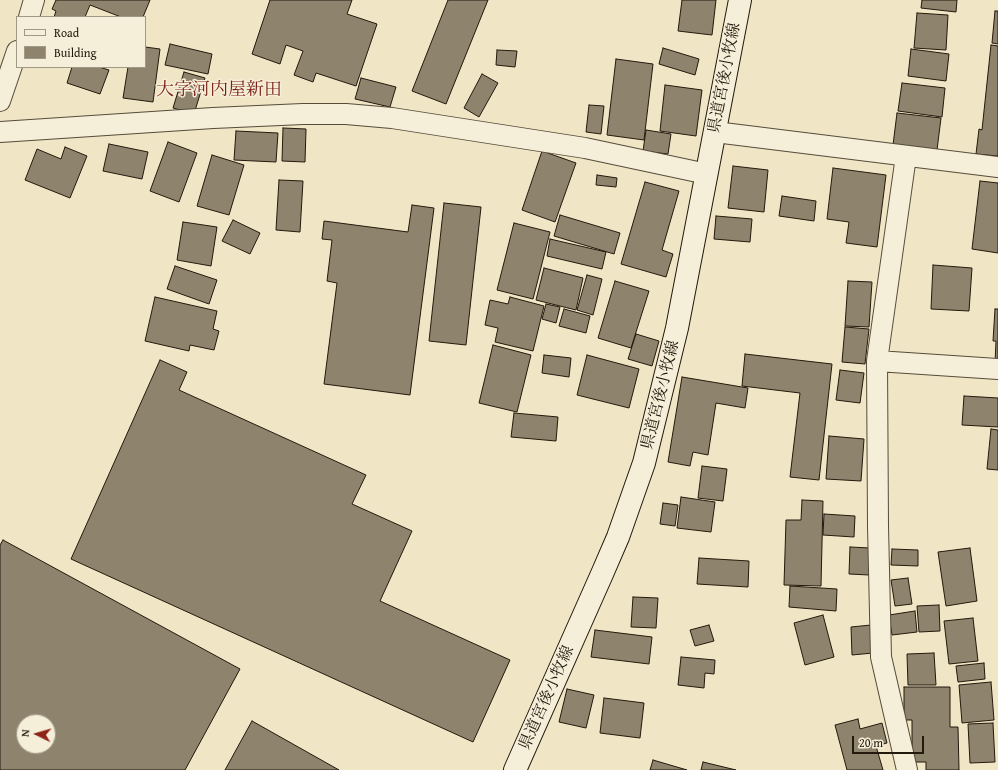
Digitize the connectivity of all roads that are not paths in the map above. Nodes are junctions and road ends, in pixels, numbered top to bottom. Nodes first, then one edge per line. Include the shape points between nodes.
1 (34, 0) edge
2 (740, 0) edge
3 (29, 16) edge
4 (16, 54) edge
5 (0, 101) edge
6 (0, 132) edge
7 (715, 132) junction
8 (906, 156) junction
9 (998, 167) edge
10 (707, 174) junction
11 (877, 360) junction
12 (998, 369) edge
13 (515, 770) edge
14 (907, 770) edge

1 - 3 street
2 - 7 main road, 県道宮後小牧線
4 - 5 street
6 - 10 street via 213,118 346,114 392,118 585,148
7 - 8 street
7 - 10 main road, 県道宮後小牧線
8 - 9 street
8 - 11 street
10 - 13 main road, 県道宮後小牧線 via 676,334 644,463 606,567
11 - 12 street
11 - 14 street via 881,657

